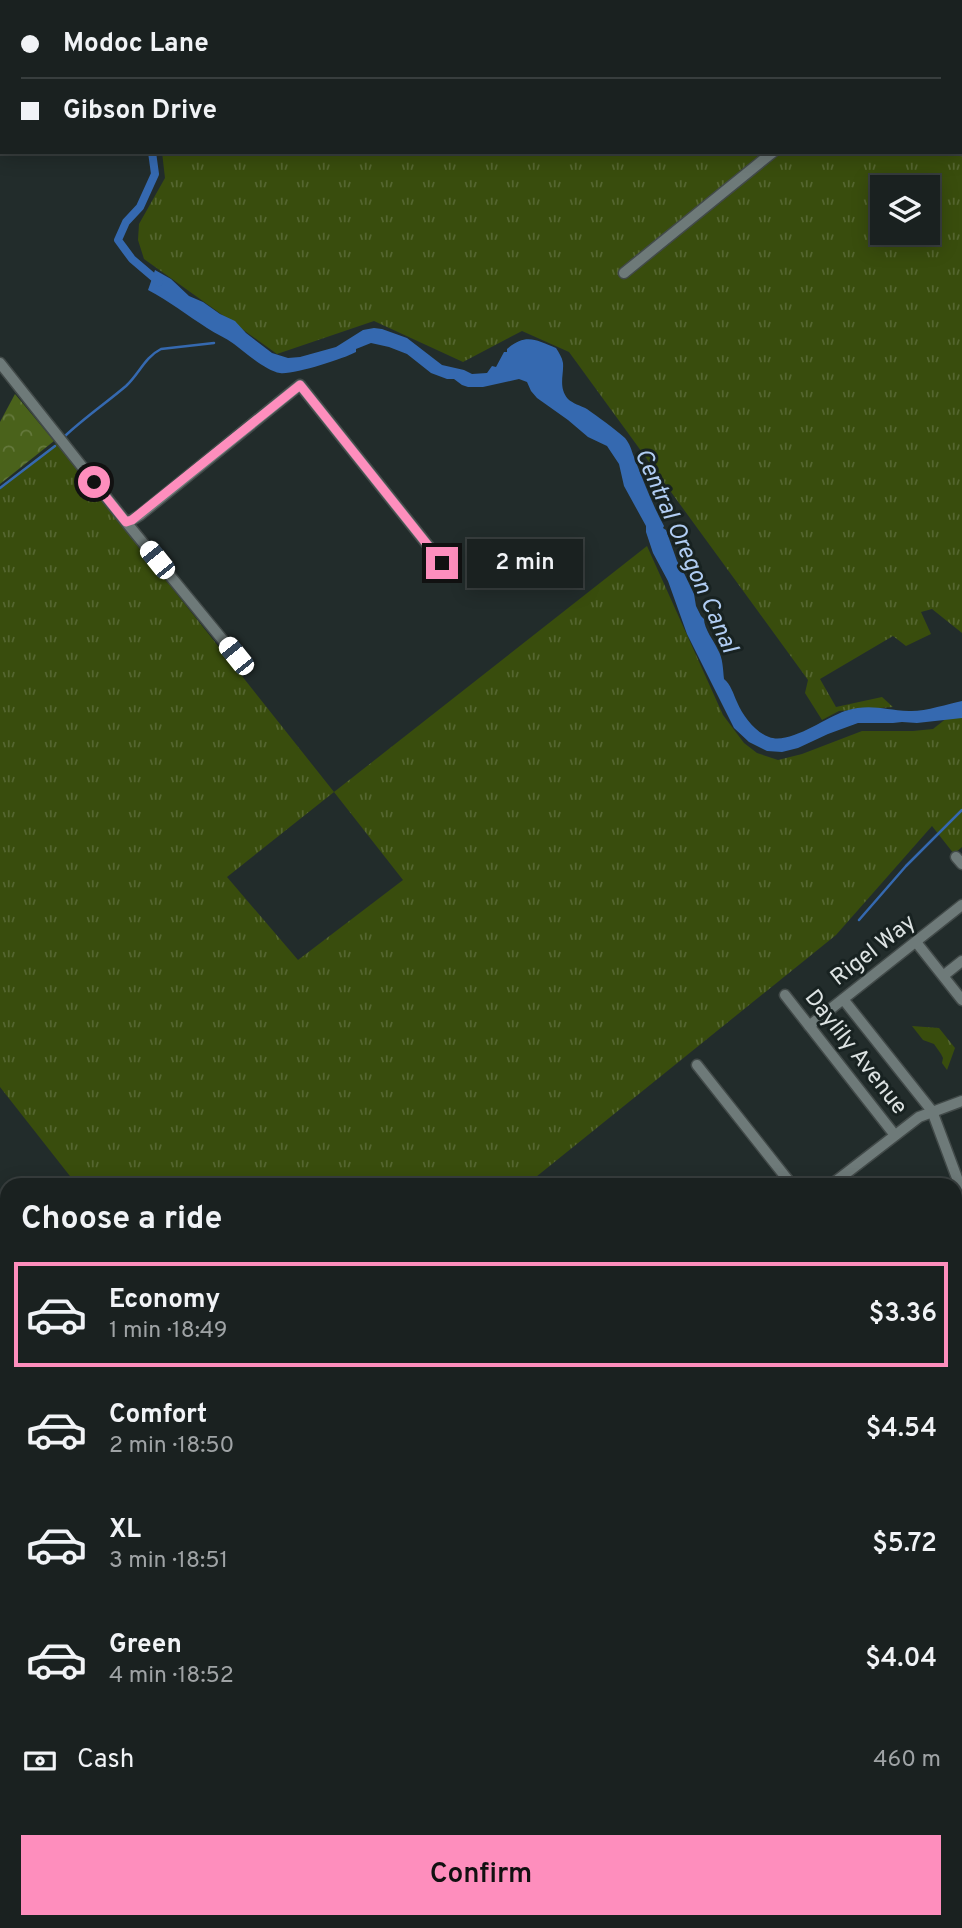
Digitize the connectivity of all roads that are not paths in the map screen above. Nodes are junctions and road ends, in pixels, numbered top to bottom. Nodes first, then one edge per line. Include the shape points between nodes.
1 (771, 154) edge
2 (624, 272) dead end
3 (0, 363) edge
4 (126, 522) junction
5 (442, 563) dead end
6 (236, 656) dead end
7 (962, 905) edge
8 (916, 942) junction
9 (962, 961) edge
10 (943, 976) junction
11 (785, 995) dead end
12 (843, 999) junction
13 (962, 999) edge
14 (809, 1026) junction
15 (697, 1065) dead end
16 (962, 1101) edge
17 (932, 1111) junction
18 (894, 1134) junction
19 (786, 1178) edge
20 (840, 1178) edge
21 (956, 1178) edge

1 - 2 street
3 - 4 street
4 - 5 street via 300,385
4 - 6 street
7 - 8 street, Rigel Way
8 - 10 street
8 - 12 street, Rigel Way
9 - 10 street
10 - 13 street
11 - 14 street, Daylily Avenue
12 - 14 street, Rigel Way
12 - 17 street
14 - 18 street, Daylily Avenue
15 - 19 street
16 - 17 street
17 - 18 street
17 - 21 street
18 - 20 street

